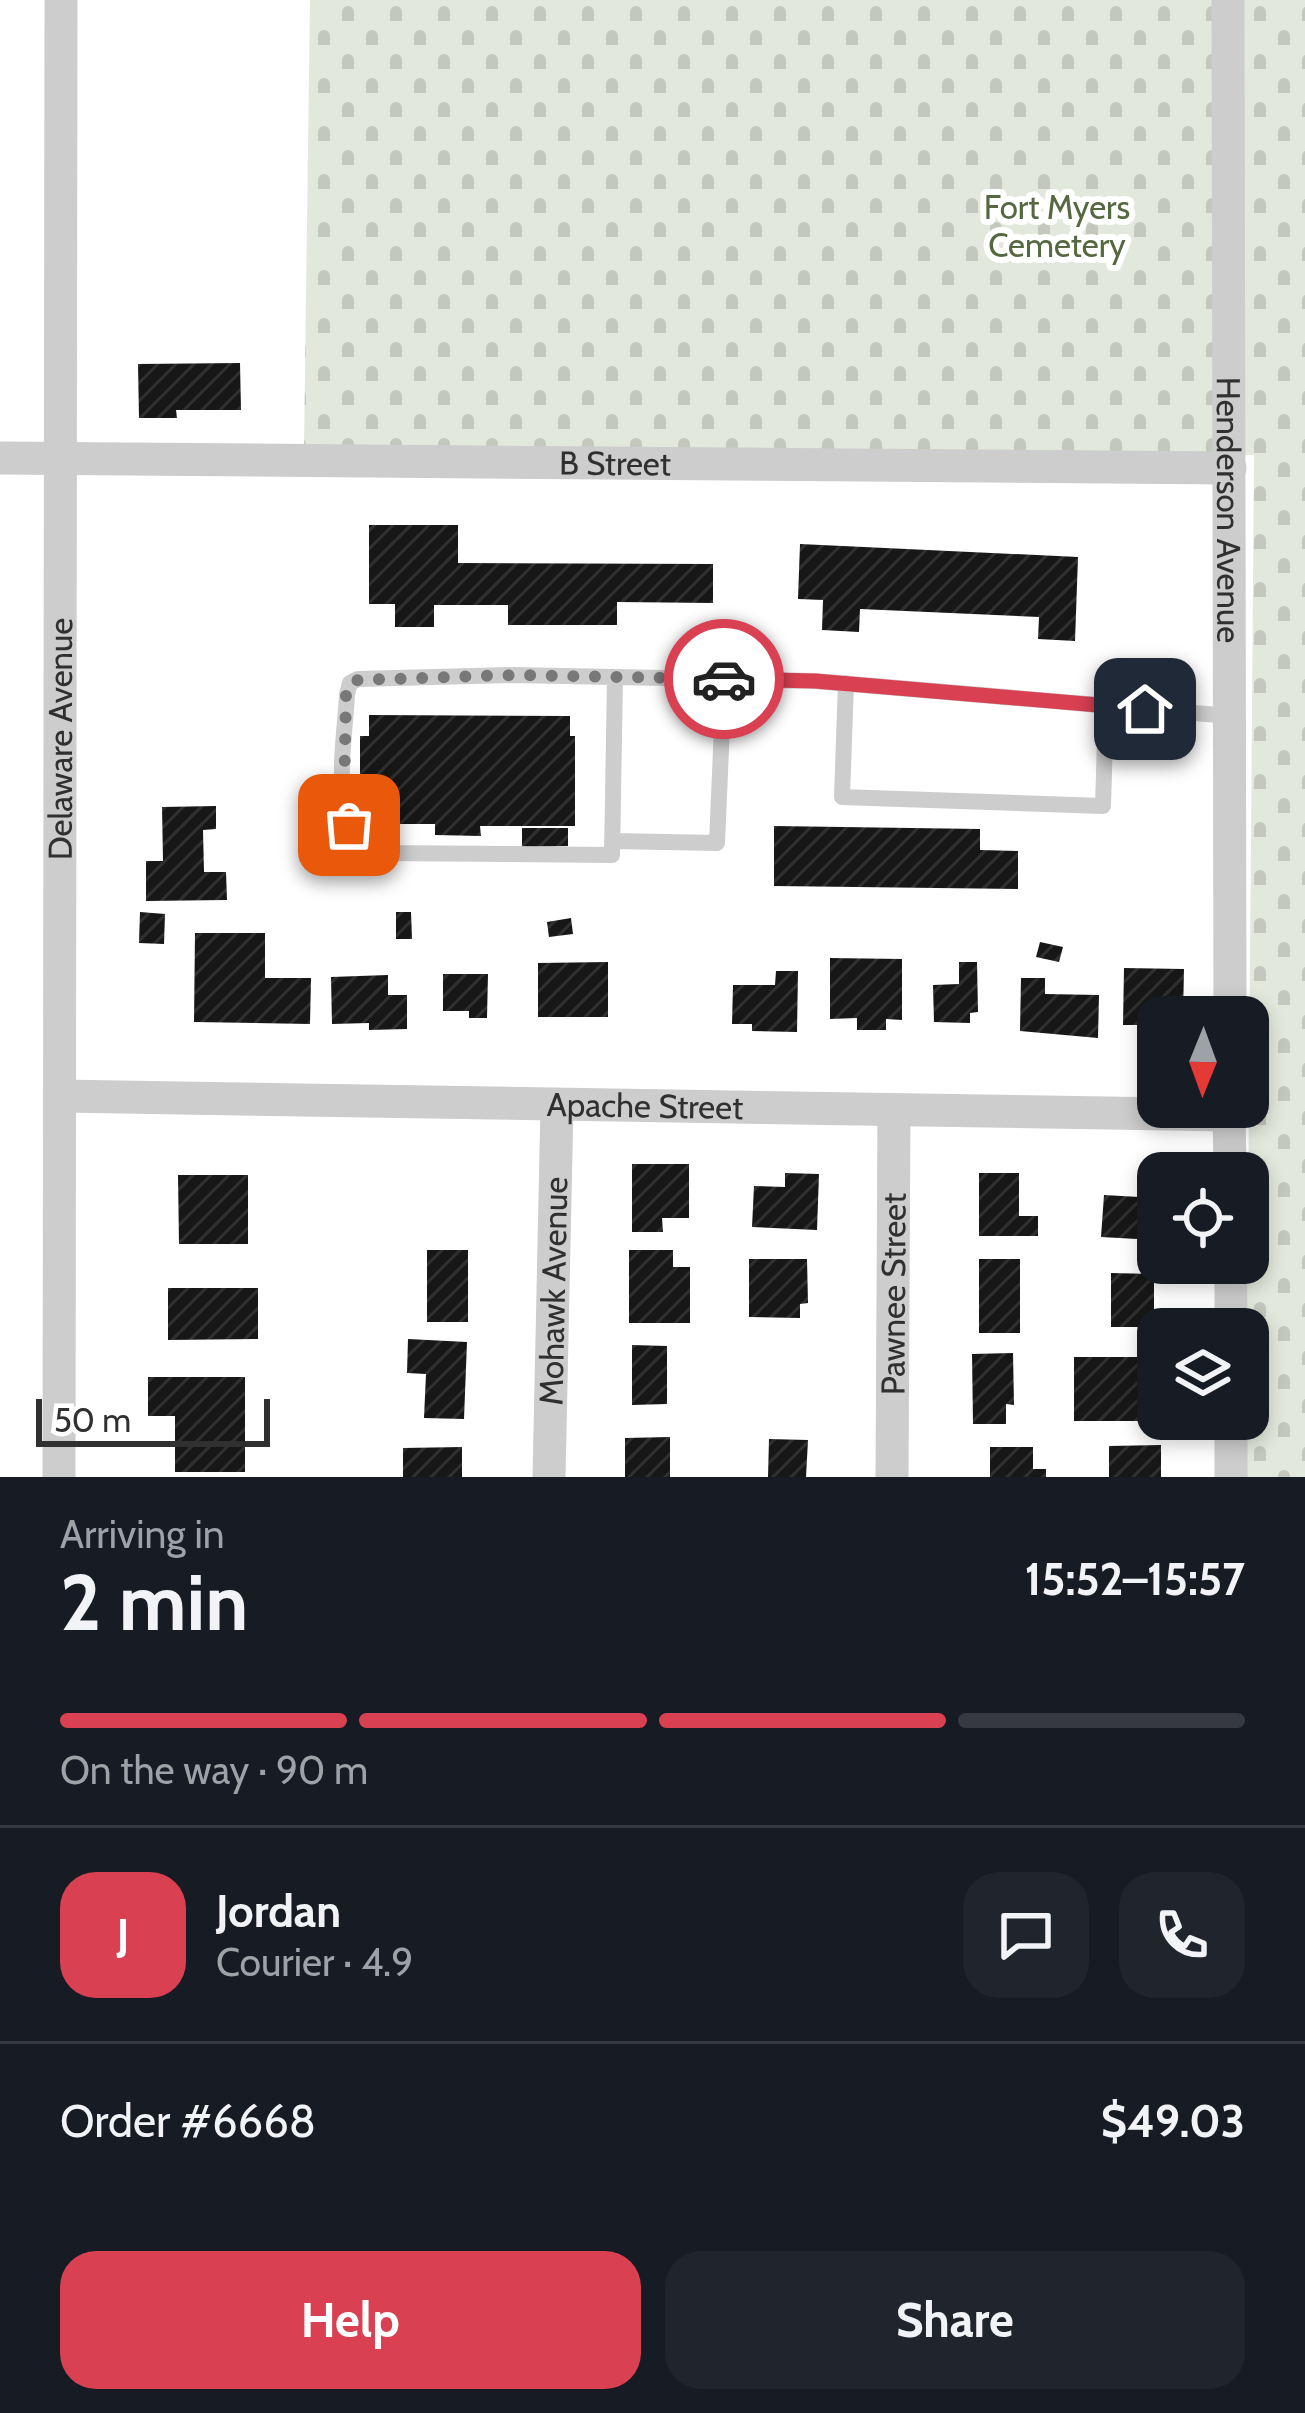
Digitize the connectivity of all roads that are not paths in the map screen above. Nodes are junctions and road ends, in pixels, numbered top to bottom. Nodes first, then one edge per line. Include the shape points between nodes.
1 (61, 0) edge
2 (1228, 0) edge
3 (0, 458) edge
4 (60, 458) junction
5 (1230, 468) junction
6 (615, 677) junction
7 (724, 679) junction
8 (846, 683) junction
9 (1106, 706) junction
10 (1230, 716) junction
11 (613, 842) junction
12 (1230, 996) edge
13 (60, 1096) junction
14 (557, 1105) junction
15 (893, 1110) junction
16 (1137, 1111) edge
17 (1231, 1440) edge
18 (59, 1477) edge
19 (549, 1477) edge
20 (892, 1477) edge
21 (1231, 1477) edge

1 - 4 street, Delaware Avenue
2 - 5 street, Henderson Avenue
3 - 4 street, B Street
4 - 5 street, B Street
4 - 13 street, Delaware Avenue
5 - 10 street, Henderson Avenue
6 - 7 lane
6 - 11 lane
6 - 11 lane via 350,683 344,801 349,825 381,853 612,856
7 - 8 lane
7 - 11 lane via 717,843
8 - 9 lane
8 - 9 lane via 842,797 1102,806
9 - 10 lane
10 - 12 street, Henderson Avenue
13 - 14 street, Apache Street
13 - 18 street, Delaware Avenue
14 - 15 street, Apache Street
14 - 19 street, Mohawk Avenue
15 - 16 street, Apache Street
15 - 20 street, Pawnee Street
17 - 21 street

